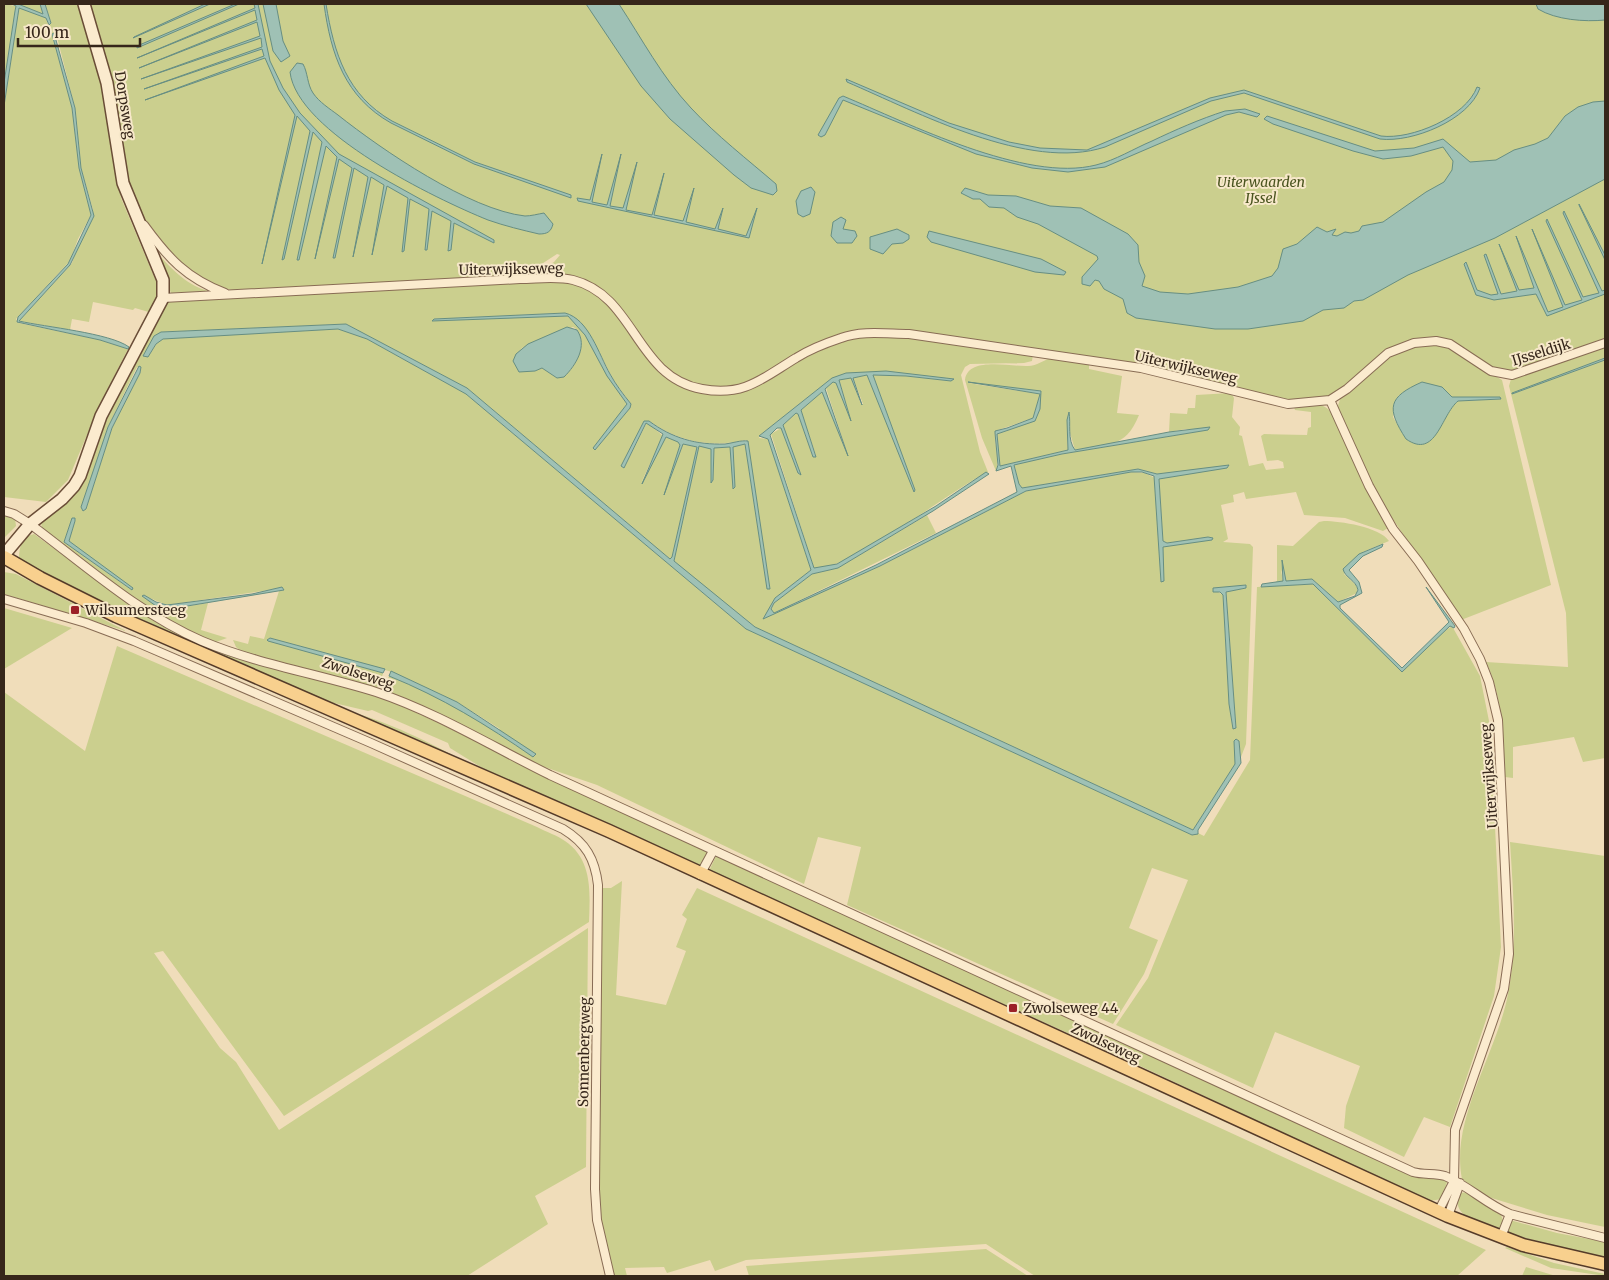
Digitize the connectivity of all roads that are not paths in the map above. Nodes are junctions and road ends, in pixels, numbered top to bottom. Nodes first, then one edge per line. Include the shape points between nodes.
1 (84, 4) edge
2 (134, 212) junction
3 (227, 294) junction
4 (163, 298) junction
5 (1605, 344) edge
6 (1330, 400) junction
7 (4, 511) edge
8 (30, 524) junction
9 (4, 556) edge
10 (4, 599) edge
11 (713, 851) junction
12 (700, 874) junction
13 (1457, 1182) junction
14 (1443, 1214) junction
15 (1510, 1214) junction
16 (1501, 1237) junction
17 (1605, 1238) edge
18 (1605, 1264) edge
19 (610, 1276) edge

1 - 2 street, Dorpsweg via 107,83 120,168
2 - 3 street, Uiterwijkseweg via 164,252 187,274
2 - 4 street via 163,280
3 - 4 street, Uiterwijkseweg
3 - 6 street, Uiterwijkseweg via 520,279 573,280 595,290 612,303 653,361 668,376 689,386 714,391 749,387 812,349 844,337 874,333 909,334 1141,368 1282,404
4 - 8 street via 101,416 80,476 62,499
5 - 6 street, IJsseldijk via 1512,375 1491,371 1450,344 1436,341 1414,344 1388,353
6 - 13 street, Uiterwijkseweg via 1369,486 1393,529 1464,629 1480,658 1498,720 1509,954 1504,989 1455,1130
7 - 8 street, Zwolseweg
8 - 9 street
8 - 11 street, Zwolseweg via 146,612 202,641 378,693
9 - 12 main road, Zwolseweg via 116,616 609,831
10 - 19 street, Sonnenbergweg via 134,641 371,743 573,835 583,843 593,858 598,885 595,1189 597,1220
11 - 12 street
11 - 13 street, Zwolseweg via 1413,1172 1442,1175
12 - 14 main road, Zwolseweg
13 - 14 street, Uiterwijkseweg
13 - 15 street, Zwolseweg
14 - 16 main road, Zwolseweg
15 - 16 street
15 - 17 street, Zwolseweg
16 - 18 main road, Zwolseweg via 1560,1255

